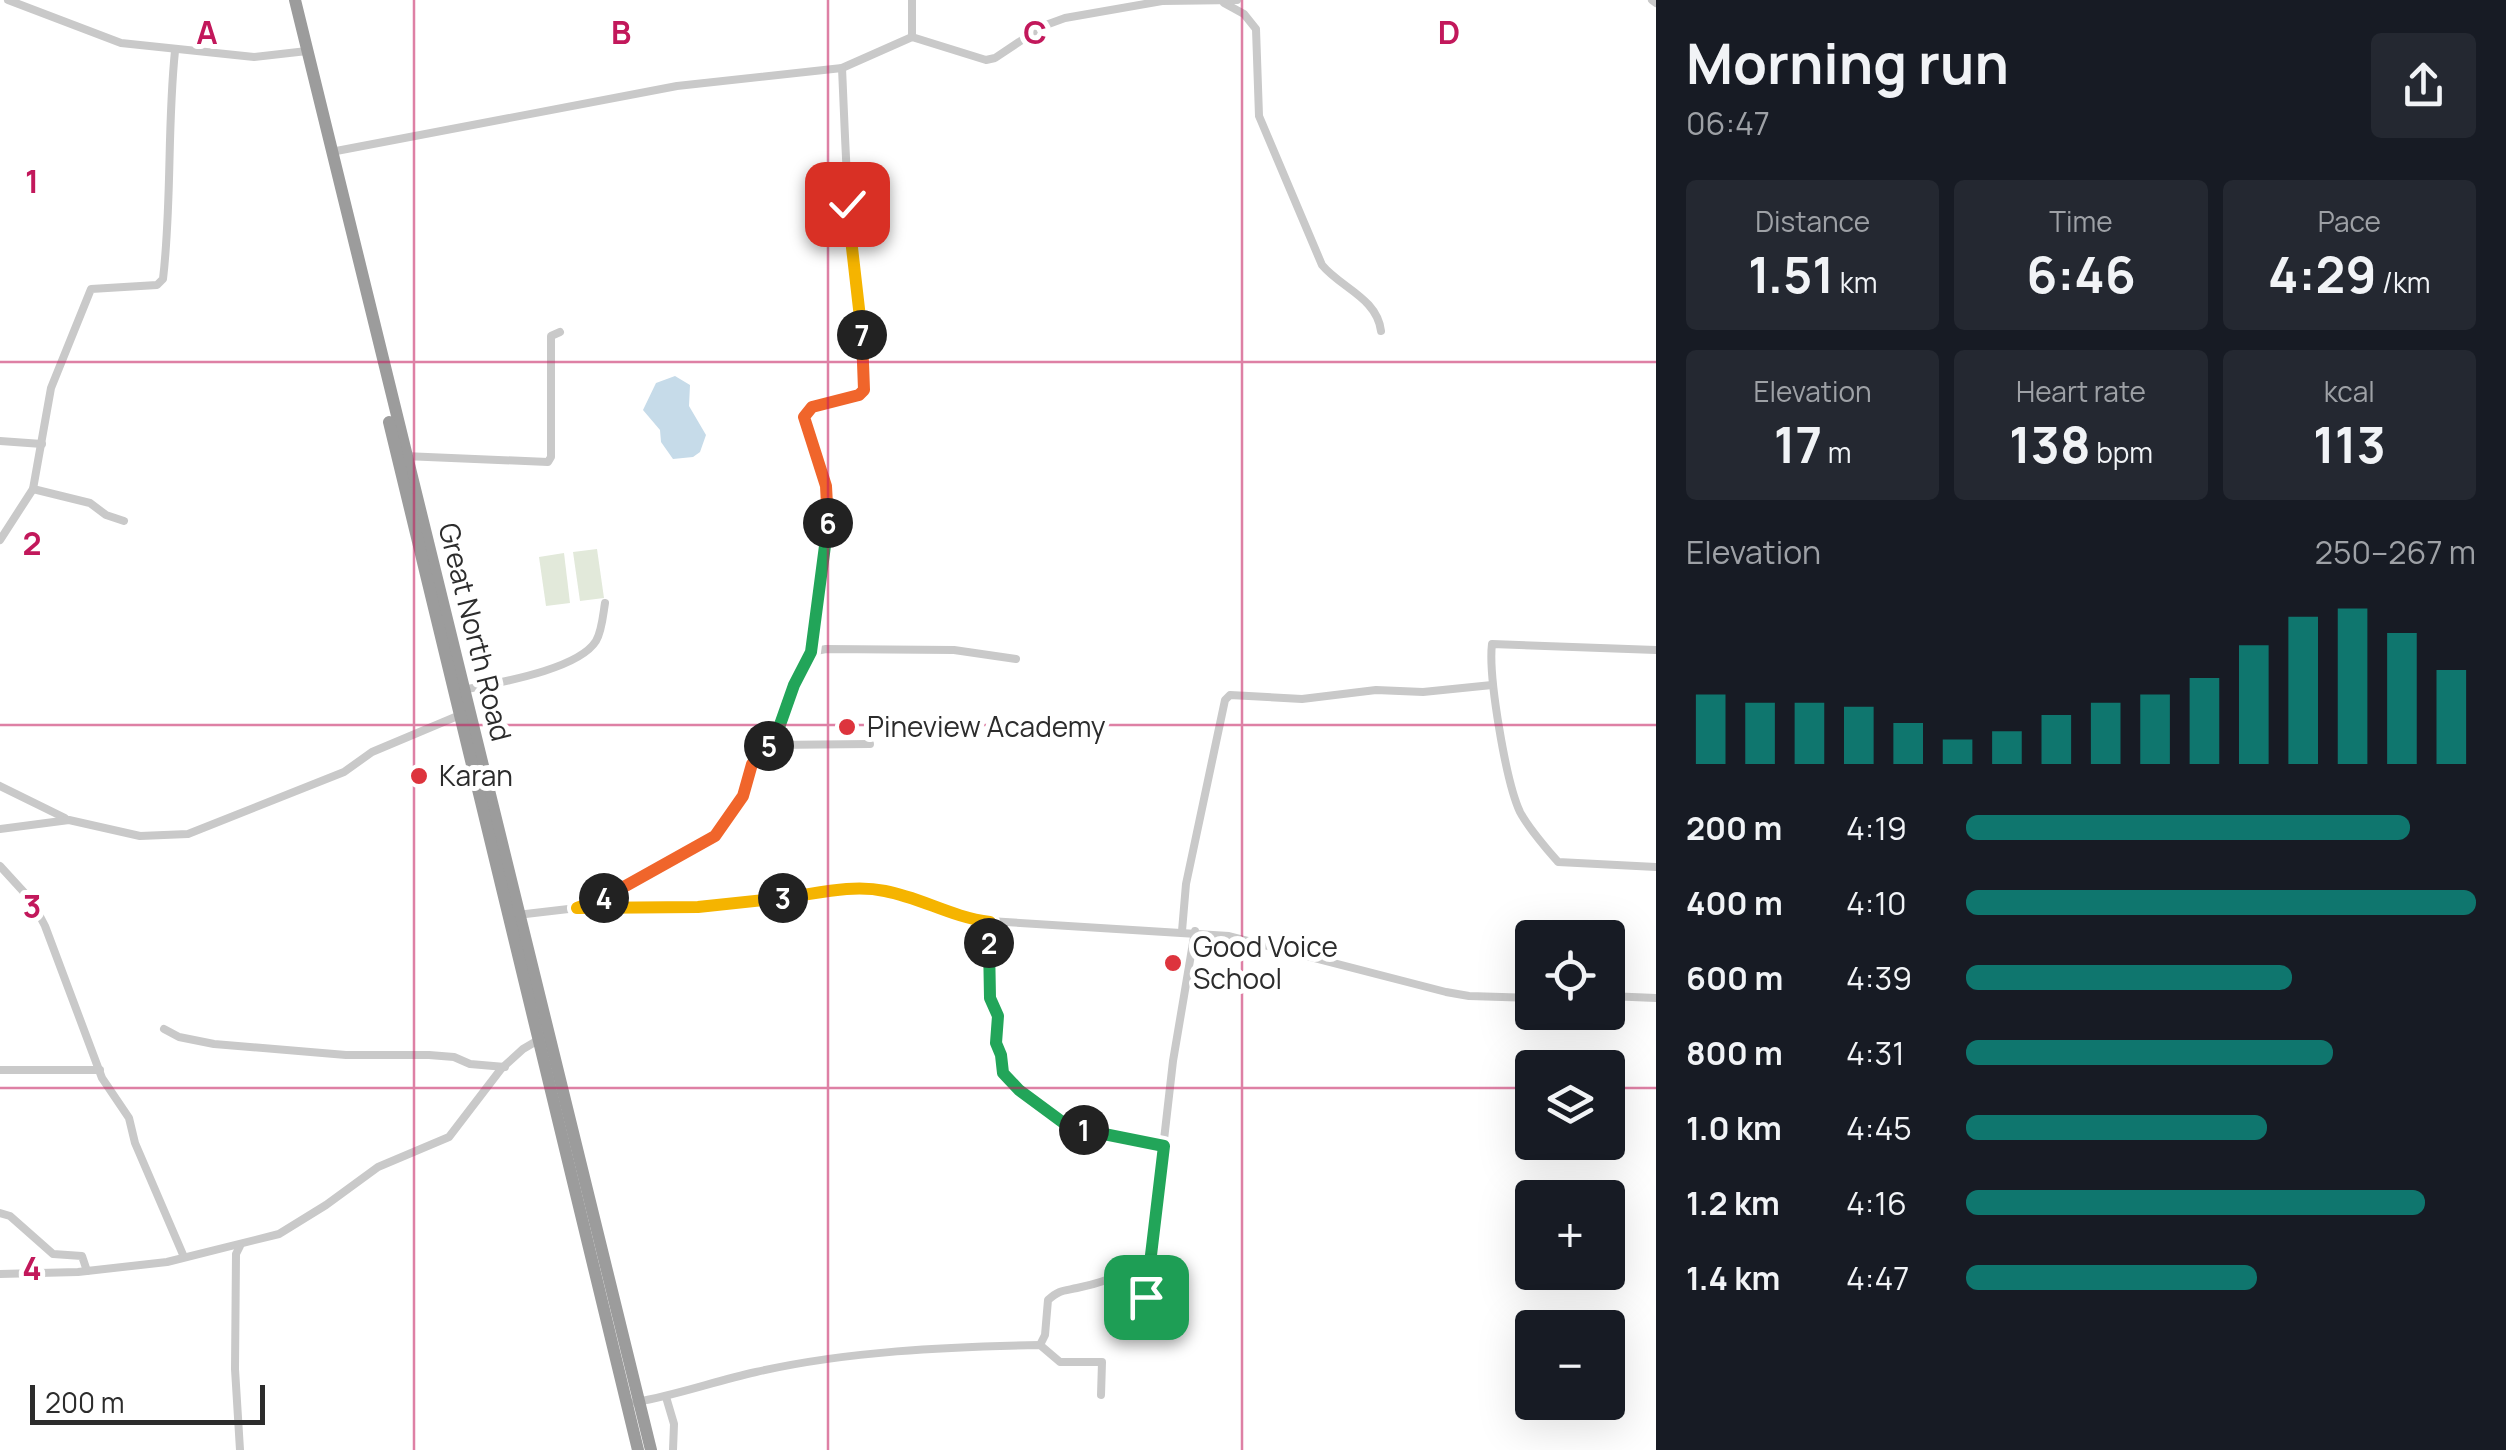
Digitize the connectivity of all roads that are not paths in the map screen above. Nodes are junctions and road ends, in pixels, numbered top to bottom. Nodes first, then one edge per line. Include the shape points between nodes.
1 (8, 0) edge
2 (291, 0) edge
3 (912, 0) edge
4 (1238, 0) edge
5 (1213, 1) edge
6 (1133, 3) edge
7 (912, 37) junction
8 (176, 51) junction
9 (304, 51) junction
10 (842, 68) junction
11 (329, 153) junction
12 (1381, 330) dead end
13 (560, 332) dead end
14 (0, 441) edge
15 (42, 444) junction
16 (402, 456) junction
17 (32, 489) junction
18 (124, 521) dead end
19 (0, 540) edge
20 (605, 603) dead end
21 (1656, 650) edge
22 (811, 652) junction
23 (1016, 658) dead end
24 (1492, 686) junction
25 (459, 690) junction
26 (465, 714) junction
27 (870, 744) dead end
28 (771, 745) junction
29 (0, 786) edge
30 (69, 820) junction
31 (0, 829) edge
32 (0, 866) edge
33 (1656, 867) edge
34 (577, 908) junction
35 (514, 915) junction
36 (990, 922) junction
37 (1182, 931) junction
38 (1195, 931) junction
39 (1515, 997) edge
40 (1625, 997) edge
41 (1656, 998) edge
42 (164, 1030) dead end
43 (544, 1038) junction
44 (504, 1067) junction
45 (0, 1070) edge
46 (100, 1070) junction
47 (1164, 1146) junction
48 (0, 1214) edge
49 (240, 1245) junction
50 (184, 1257) junction
51 (1150, 1257) junction
52 (88, 1270) junction
53 (0, 1274) edge
54 (1146, 1297) dead end
55 (1040, 1344) junction
56 (1101, 1394) dead end
57 (666, 1397) junction
58 (633, 1403) junction
59 (240, 1450) edge
60 (638, 1450) edge
61 (652, 1450) edge
62 (673, 1450) edge

1 - 8 street via 107,39
2 - 9 highway, Great North Road
3 - 7 street
4 - 5 street
5 - 6 street
5 - 12 street via 1244,14 1256,29 1260,116 1322,265 1367,302
6 - 7 street via 1057,20 986,60
7 - 10 street
8 - 9 street via 254,57
8 - 15 street via 162,279 157,286 91,288 49,396
9 - 11 highway, Great North Road
10 - 11 street via 677,86
10 - 22 street via 849,238 865,386 859,395 812,407 804,417 826,486 828,527
11 - 16 highway, Great North Road
13 - 16 street via 551,336 548,462
14 - 15 street
15 - 17 street
16 - 25 highway, Great North Road
17 - 18 street
17 - 19 street
20 - 25 street via 597,638 584,652 552,670
21 - 24 street via 1492,644
22 - 23 street via 954,650
22 - 28 street
24 - 33 street via 1520,812 1558,862
24 - 37 street via 1302,699 1230,696 1186,884
25 - 26 highway, Great North Road
26 - 30 street via 372,752 344,772 188,834 140,836
26 - 35 highway, Great North Road
27 - 28 street
28 - 34 street via 752,764 743,796 715,836
29 - 30 street
30 - 31 street
32 - 46 street via 38,911
34 - 35 street
34 - 36 street via 708,907 870,889
35 - 43 highway, Great North Road
36 - 37 street
36 - 47 street via 990,998 1003,1073 1065,1124
37 - 38 street
38 - 39 street via 1446,992
38 - 47 street
40 - 41 street
42 - 44 street via 214,1044 429,1055
43 - 44 street
43 - 58 highway, Great North Road
44 - 49 street via 444,1141 378,1167 287,1230
45 - 46 street
46 - 50 street via 129,1118
47 - 51 street
48 - 52 street via 46,1251 82,1256
49 - 50 street
49 - 59 street
50 - 52 street
51 - 54 street
51 - 55 street via 1120,1275 1058,1290 1048,1300
52 - 53 street
55 - 56 street via 1060,1362 1102,1362
55 - 57 street via 884,1352 756,1372
57 - 58 street
57 - 62 street
58 - 60 highway, Great North Road
58 - 61 highway, Great North Road

